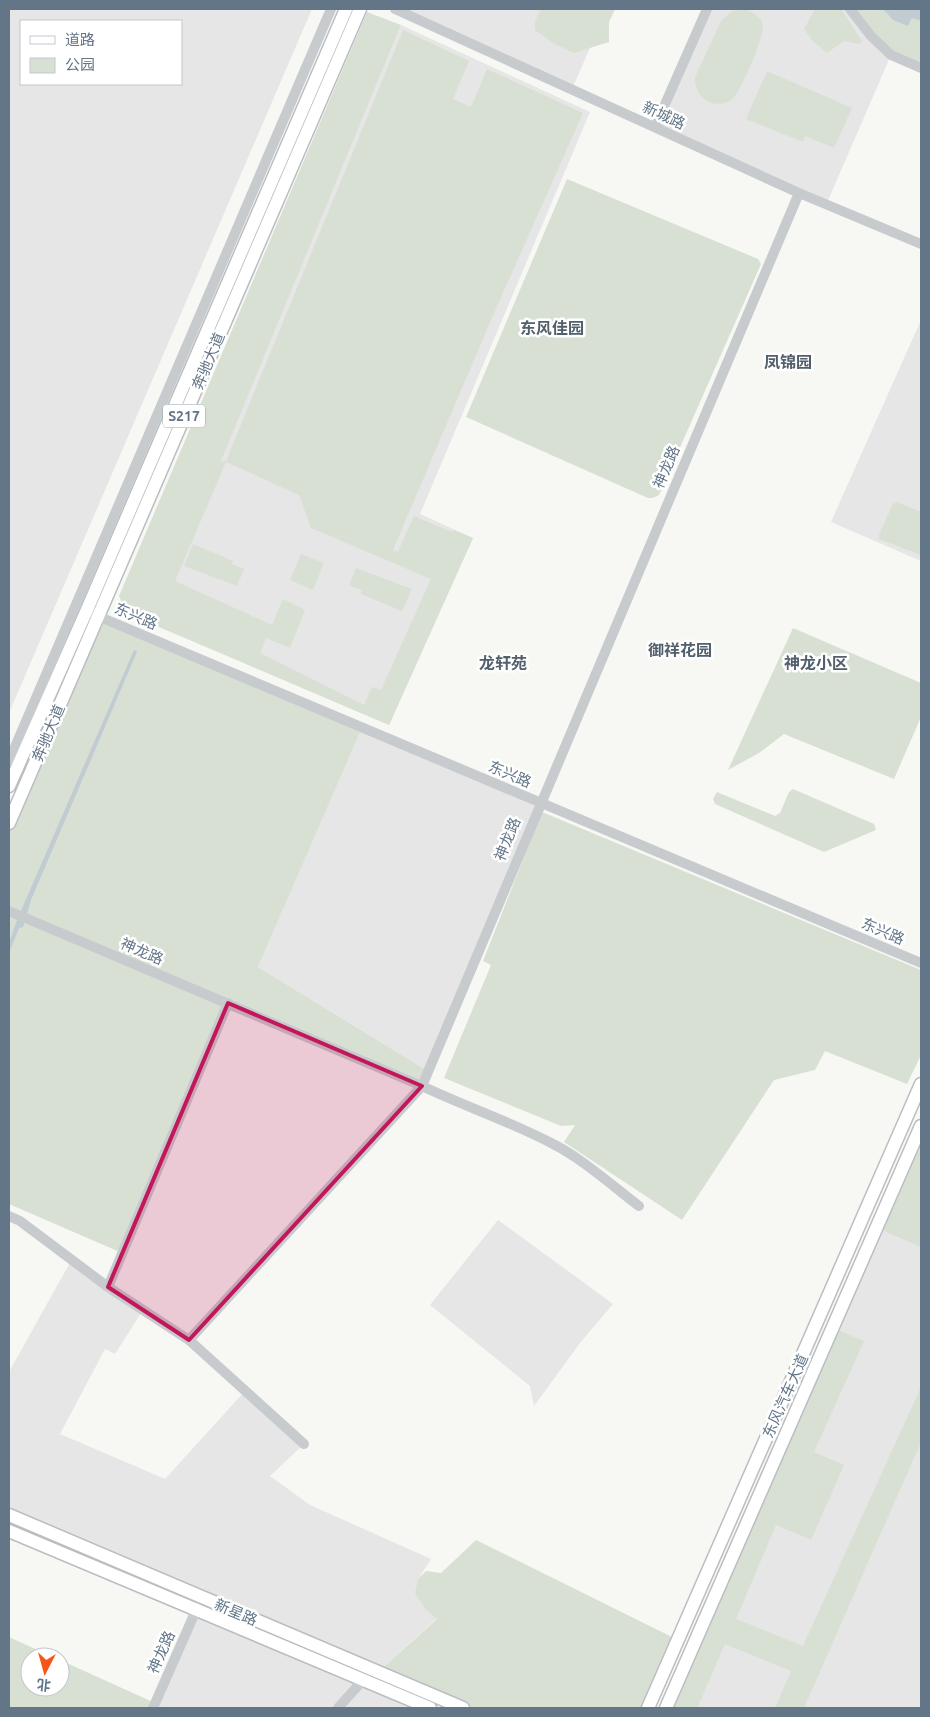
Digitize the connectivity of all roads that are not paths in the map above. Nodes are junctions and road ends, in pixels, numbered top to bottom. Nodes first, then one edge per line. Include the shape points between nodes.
1 (331, 9) edge
2 (346, 9) edge
3 (360, 9) edge
4 (396, 9) edge
5 (707, 9) edge
6 (850, 9) edge
7 (326, 22) junction
8 (338, 27) junction
9 (921, 68) edge
10 (308, 81) junction
11 (655, 127) junction
12 (799, 194) junction
13 (921, 244) edge
14 (116, 528) junction
15 (92, 614) junction
16 (9, 761) edge
17 (9, 786) edge
18 (539, 802) junction
19 (9, 823) edge
20 (9, 911) edge
21 (921, 963) edge
22 (228, 1003) junction
23 (921, 1084) edge
24 (422, 1086) junction
25 (921, 1126) edge
26 (639, 1206) dead end
27 (9, 1216) edge
28 (108, 1286) junction
29 (189, 1340) junction
30 (304, 1444) dead end
31 (9, 1515) edge
32 (9, 1531) edge
33 (197, 1608) junction
34 (364, 1680) junction
35 (153, 1708) edge
36 (338, 1708) edge
37 (430, 1708) edge
38 (463, 1708) edge
39 (648, 1708) edge
40 (666, 1708) edge

1 - 7 street
2 - 8 main road, 奔驰大道 / S217
3 - 15 main road, 奔驰大道 / S217
4 - 11 street, 新城路
5 - 11 street
6 - 9 street via 891,55
7 - 8 street
7 - 10 street
8 - 10 main road, 奔驰大道 / S217
10 - 14 main road, 奔驰大道 / S217
11 - 12 street, 新城路
12 - 13 street, 新城路
12 - 18 street, 神龙路
14 - 15 main road, 奔驰大道 / S217
14 - 16 street
15 - 17 main road, 奔驰大道 / S217
15 - 18 street, 东兴路
15 - 19 main road, 奔驰大道 / S217
18 - 21 street, 东兴路
18 - 24 street, 神龙路
20 - 22 street, 神龙路
22 - 24 street, 神龙路
22 - 28 street
23 - 39 main road, 东风汽车大道
24 - 26 street via 489,1113 557,1146
24 - 29 street
25 - 40 main road, 东风汽车大道
27 - 28 street
28 - 29 street
29 - 30 street
31 - 38 main road, 新星路
32 - 33 main road, 新星路
33 - 34 main road, 新星路
33 - 35 street, 神龙路
34 - 36 street
34 - 37 main road, 新星路

